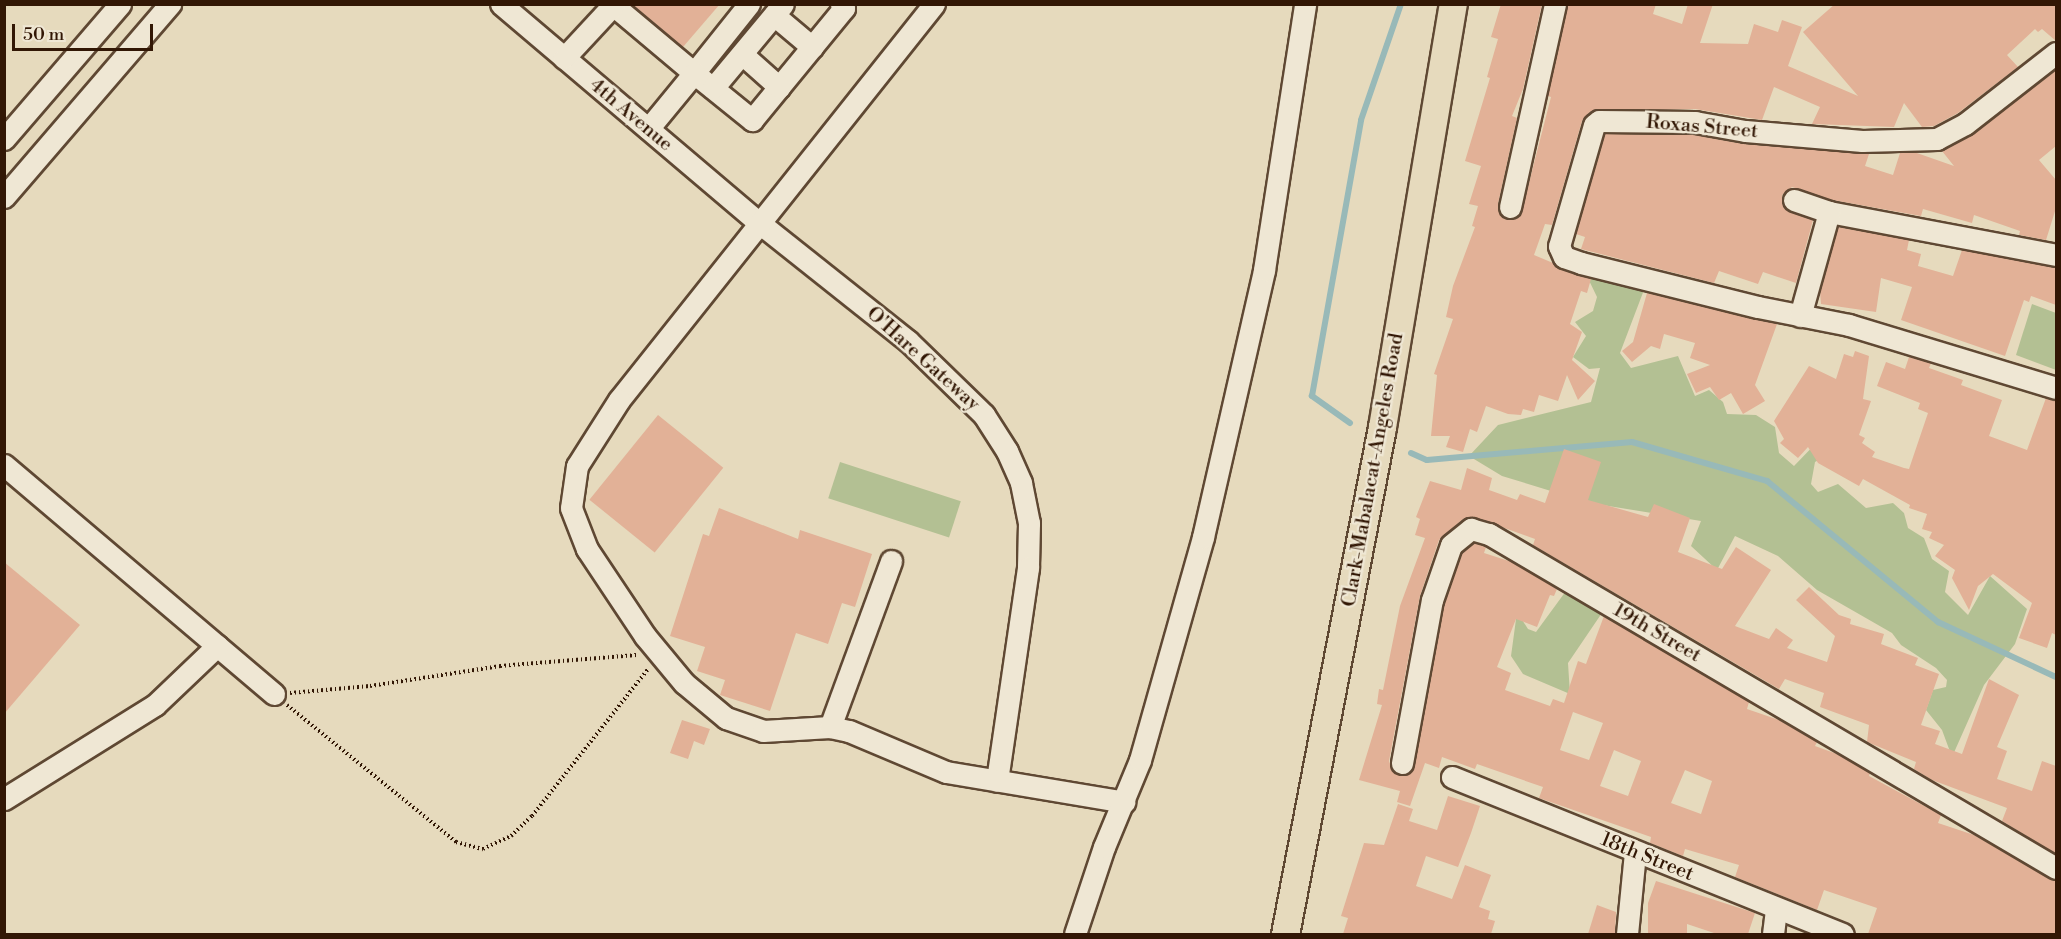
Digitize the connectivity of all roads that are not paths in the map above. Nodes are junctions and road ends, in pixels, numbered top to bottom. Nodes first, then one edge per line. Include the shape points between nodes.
1 (120, 4) edge
2 (170, 4) edge
3 (501, 4) edge
4 (749, 4) edge
5 (841, 4) edge
6 (934, 4) edge
7 (1305, 4) edge
8 (1453, 4) edge
9 (1555, 4) edge
10 (614, 5) edge
11 (778, 10) edge
12 (812, 47) junction
13 (2056, 53) edge
14 (742, 54) junction
15 (564, 58) junction
16 (694, 73) junction
17 (780, 87) junction
18 (713, 88) junction
19 (648, 129) junction
20 (4, 139) edge
21 (4, 196) edge
22 (1794, 200) dead end
23 (1510, 207) dead end
24 (1829, 212) junction
25 (762, 225) junction
26 (2056, 255) edge
27 (1800, 316) junction
28 (2056, 388) edge
29 (4, 465) edge
30 (891, 561) dead end
31 (217, 646) junction
32 (274, 694) road end
33 (831, 727) junction
34 (1402, 763) dead end
35 (1452, 777) dead end
36 (997, 781) junction
37 (4, 799) edge
38 (1125, 802) junction
39 (1635, 853) junction
40 (2056, 868) edge
41 (1776, 908) junction
42 (1076, 934) edge
43 (1285, 934) edge
44 (1628, 934) edge
45 (1773, 934) edge
46 (1843, 934) edge

1 - 20 street
2 - 21 street
3 - 15 street, 4th Avenue
4 - 16 street
5 - 12 street via 844,8
6 - 25 street
7 - 38 street via 1264,270 1203,537
8 - 43 main road, Clark-Mabalacat-Angeles Road via 1382,428
9 - 23 street
10 - 15 street
10 - 16 street
11 - 12 street
11 - 14 street
12 - 17 street
13 - 27 street, Roxas Street via 1965,124 1936,139 1862,141 1745,131 1695,122 1594,125 1559,246 1564,257
14 - 17 street
14 - 18 street
15 - 19 street, 4th Avenue
16 - 18 street
16 - 19 street
17 - 18 street via 752,120
19 - 25 street, 4th Avenue
22 - 24 street
24 - 26 street
24 - 27 street
25 - 33 street via 619,400 583,452 573,478 571,508 587,549 662,656 712,708 744,727 763,731
25 - 36 street, O'Hare Gateway via 955,383 984,415 1021,483 1029,523 1028,568
27 - 28 street via 1849,324
29 - 31 street
30 - 33 street
31 - 32 street
31 - 37 street via 155,705
33 - 36 street via 875,740 946,772
34 - 40 street, 19th Street via 1432,600 1451,544 1471,529 1490,534
35 - 39 street, 18th Street
36 - 38 street
38 - 42 street via 1104,847
39 - 41 street, 18th Street
39 - 44 street
41 - 45 street
41 - 46 street, 18th Street

